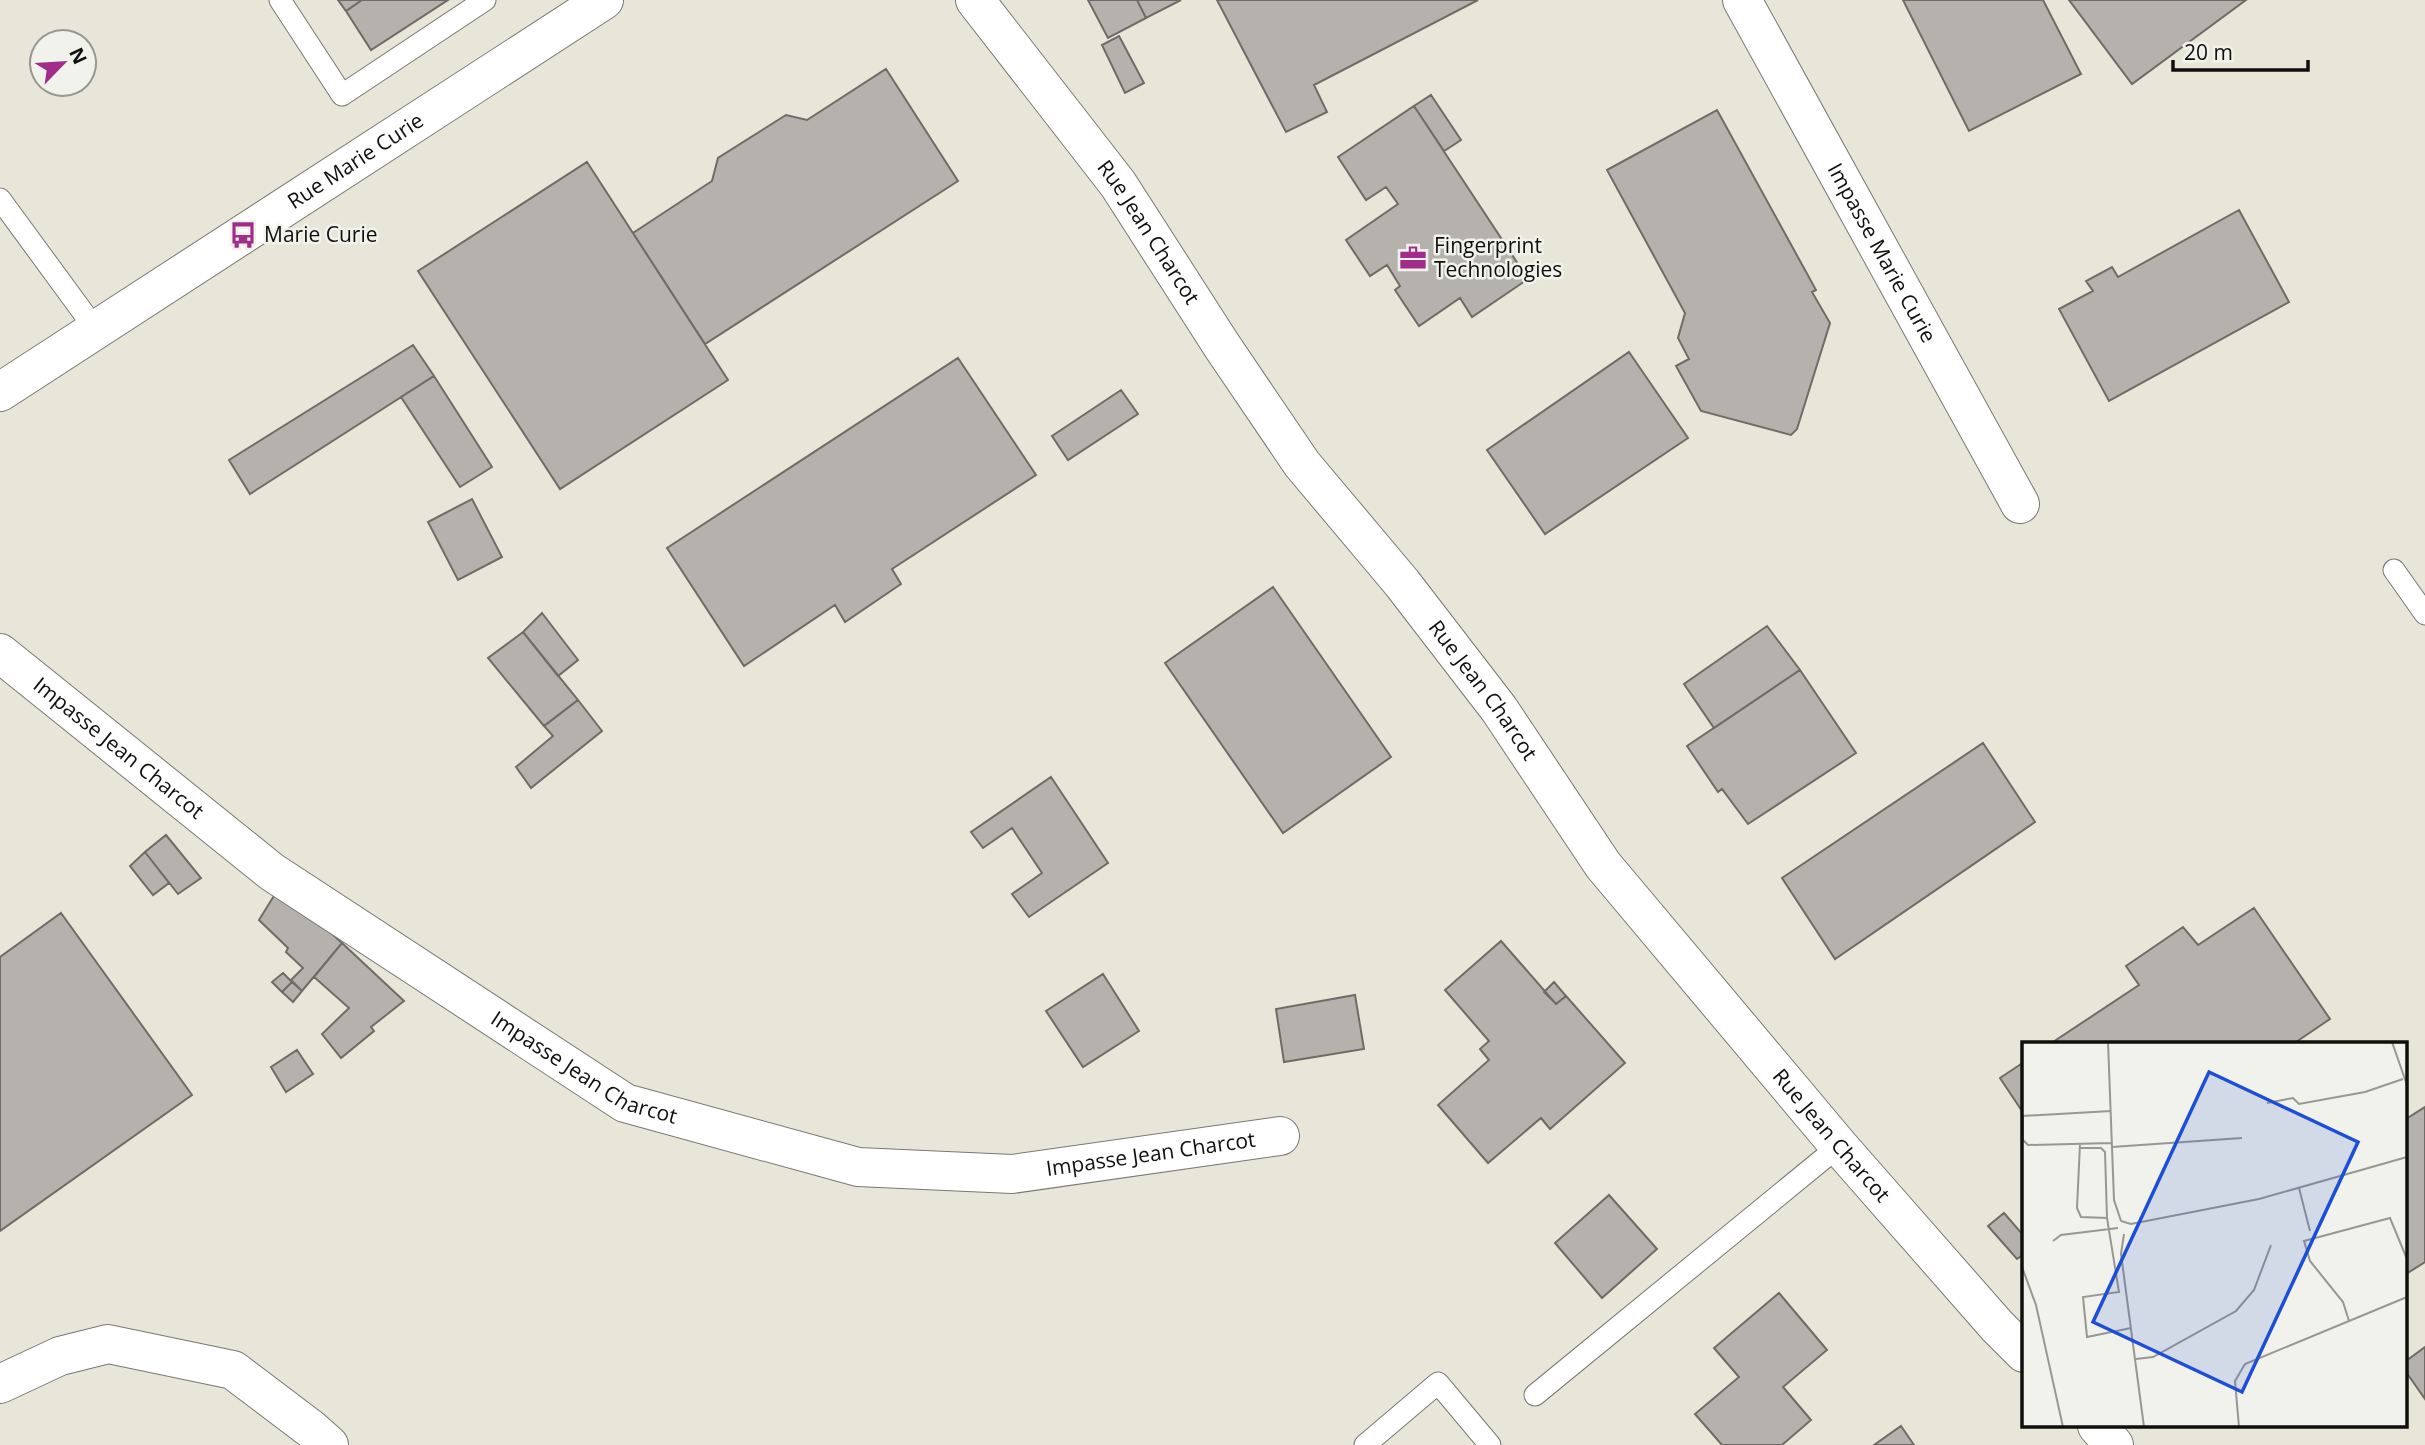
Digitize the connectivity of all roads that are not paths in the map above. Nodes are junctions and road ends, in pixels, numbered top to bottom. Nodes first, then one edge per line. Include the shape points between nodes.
1 (280, 0) edge
2 (485, 0) edge
3 (604, 0) edge
4 (975, 0) edge
5 (1742, 0) edge
6 (0, 200) edge
7 (96, 330) junction
8 (0, 392) edge
9 (2020, 505) dead end
10 (2394, 570) dead end
11 (2425, 614) edge
12 (0, 653) edge
13 (1280, 1136) dead end
14 (1839, 1146) junction
15 (2022, 1351) edge
16 (0, 1384) edge
17 (1535, 1395) dead end
18 (2099, 1428) edge
19 (329, 1445) edge
20 (1365, 1445) edge
21 (1490, 1445) edge
22 (2114, 1445) edge

1 - 2 lane via 342,94
3 - 7 street, Rue Marie Curie
4 - 14 street, Rue Jean Charcot via 1118,184 1302,464 1500,709 1603,865
5 - 9 street, Impasse Marie Curie
6 - 7 lane
7 - 8 street, Rue Marie Curie
10 - 11 lane
12 - 13 street, Impasse Jean Charcot via 272,872 625,1103 858,1167 1012,1174
14 - 15 street, Rue Jean Charcot
14 - 17 lane
16 - 19 street via 60,1356 108,1344 233,1370
18 - 22 street
20 - 21 lane via 1438,1383

